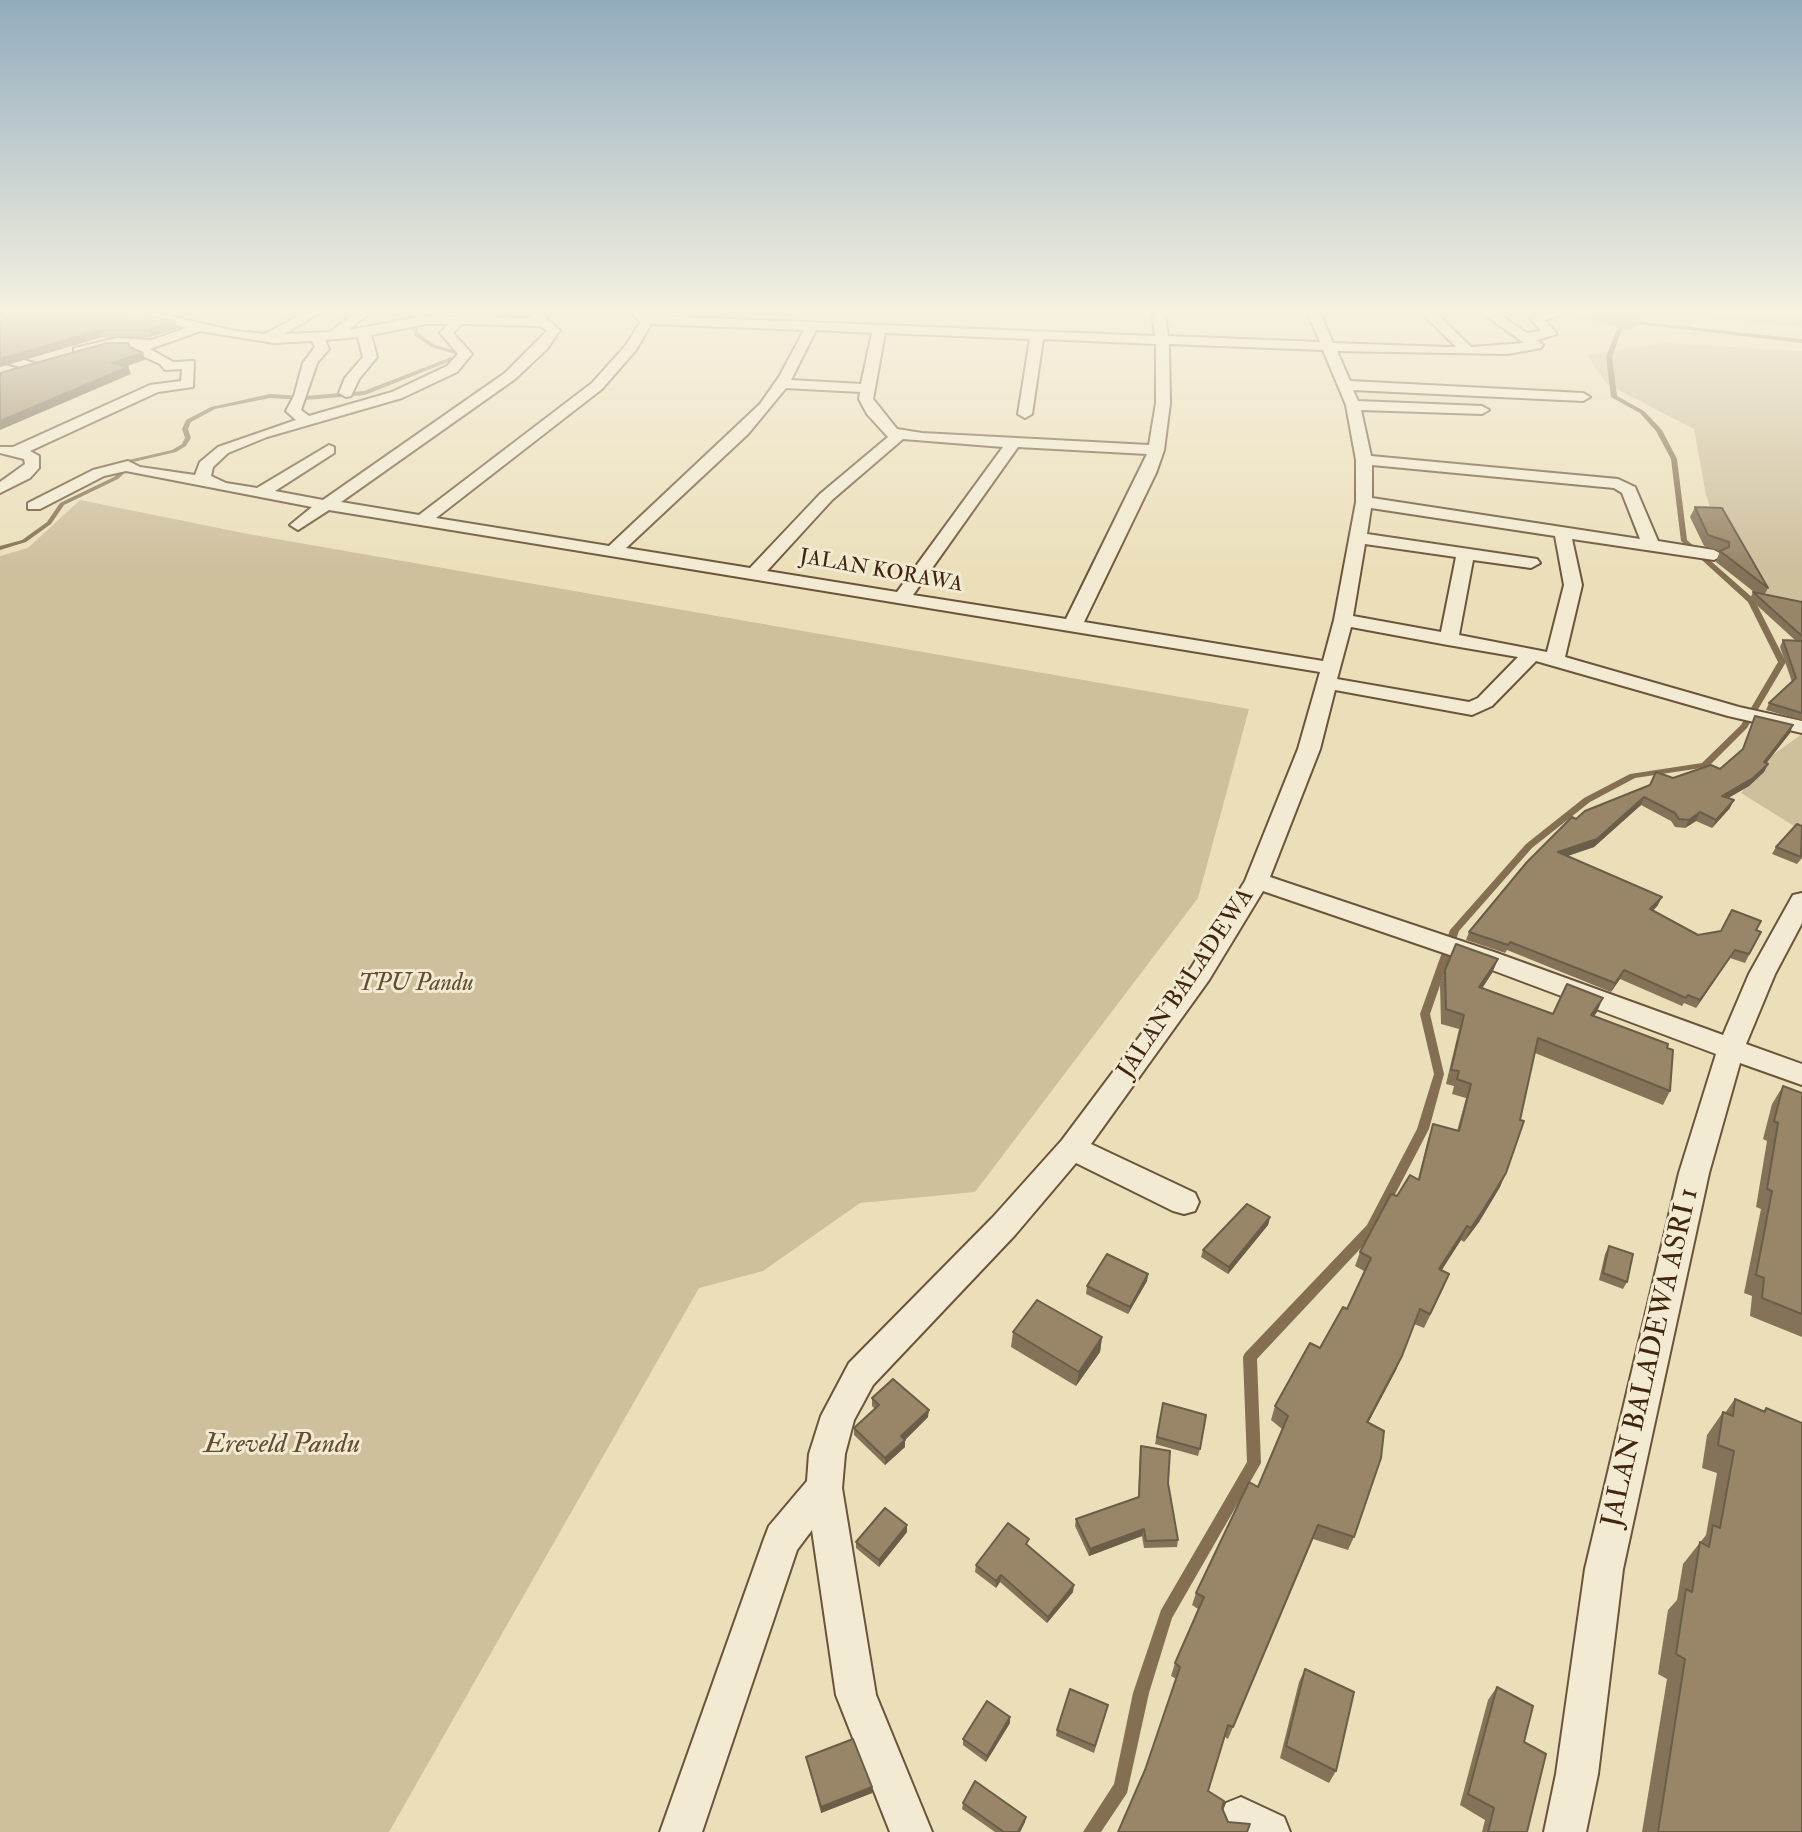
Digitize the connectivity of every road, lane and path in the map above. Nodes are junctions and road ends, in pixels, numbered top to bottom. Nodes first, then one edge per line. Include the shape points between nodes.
1 (135, 396) edge
2 (301, 396) edge
3 (392, 396) edge
4 (481, 396) edge
5 (583, 396) edge
6 (772, 396) edge
7 (866, 396) edge
8 (1028, 396) edge
9 (1163, 396) edge
10 (1350, 396) edge
11 (1573, 396) edge
12 (1583, 397) dead end
13 (1353, 405) junction
14 (1482, 410) dead end
15 (1025, 414) dead end
16 (307, 421) junction
17 (899, 435) junction
18 (1015, 441) junction
19 (329, 450) dead end
20 (1156, 450) junction
21 (8, 451) edge
22 (1364, 460) junction
23 (206, 481) junction
24 (0, 488) edge
25 (259, 494) junction
26 (1364, 502) junction
27 (326, 505) junction
28 (34, 506) dead end
29 (423, 520) junction
30 (298, 525) dead end
31 (1562, 531) junction
32 (1358, 538) junction
33 (1651, 546) junction
34 (613, 551) junction
35 (1465, 552) junction
36 (1714, 555) dead end
37 (1531, 563) dead end
38 (755, 574) junction
39 (901, 599) junction
40 (1343, 620) junction
41 (1072, 627) junction
42 (1448, 639) junction
43 (1532, 654) junction
44 (1554, 660) junction
45 (1330, 676) junction
46 (1802, 727) edge
47 (1257, 881) junction
48 (1802, 901) edge
49 (1730, 1051) junction
50 (1802, 1075) edge
51 (1072, 1147) junction
52 (1184, 1202) dead end
53 (824, 1488) junction
54 (681, 1832) edge
55 (911, 1832) edge
56 (1565, 1832) edge

1 - 21 street
2 - 16 street via 293,411
3 - 16 street
4 - 27 street
5 - 29 street
6 - 34 street via 743,432
7 - 17 street via 886,430
8 - 15 street
9 - 20 street
10 - 13 street, JALAN BALADEWA
11 - 12 street
13 - 14 street
13 - 22 street, JALAN BALADEWA
16 - 23 street via 219,453 204,468
17 - 18 street
17 - 38 street via 826,497
18 - 20 street
18 - 39 street
19 - 25 street
20 - 41 street
21 - 24 street via 31,456 33,464 24,475
22 - 26 street, JALAN BALADEWA
22 - 33 street via 1618,484 1629,490
23 - 25 street, JALAN KORAWA
23 - 28 street, JALAN KORAWA via 124,467 99,473
25 - 27 street, JALAN KORAWA
26 - 31 street
26 - 32 street, JALAN BALADEWA
27 - 29 street, JALAN KORAWA
27 - 30 street
29 - 34 street, JALAN KORAWA
31 - 33 street
31 - 44 street via 1573,584
32 - 35 street
32 - 40 street, JALAN BALADEWA
33 - 36 street
34 - 38 street, JALAN KORAWA
35 - 37 street
35 - 42 street
38 - 39 street, JALAN KORAWA
39 - 41 street, JALAN KORAWA
40 - 42 street
40 - 45 street, JALAN BALADEWA
41 - 45 street, JALAN KORAWA
42 - 43 street
43 - 44 street
43 - 45 street, JALAN KORAWA via 1485,702 1472,709
44 - 46 street
45 - 47 street, JALAN BALADEWA via 1309,749
47 - 49 street via 1485,958
47 - 51 street, JALAN BALADEWA via 1200,974
48 - 49 street, JALAN BALADEWA ASRI 1 via 1762,974
49 - 50 street
49 - 56 street, JALAN BALADEWA ASRI 1 via 1694,1172 1604,1569
51 - 52 street
51 - 53 street, JALAN BALADEWA via 1004,1226 860,1374 838,1416 827,1454
53 - 54 street via 782,1539
53 - 55 street, JALAN BALADEWA via 856,1695

